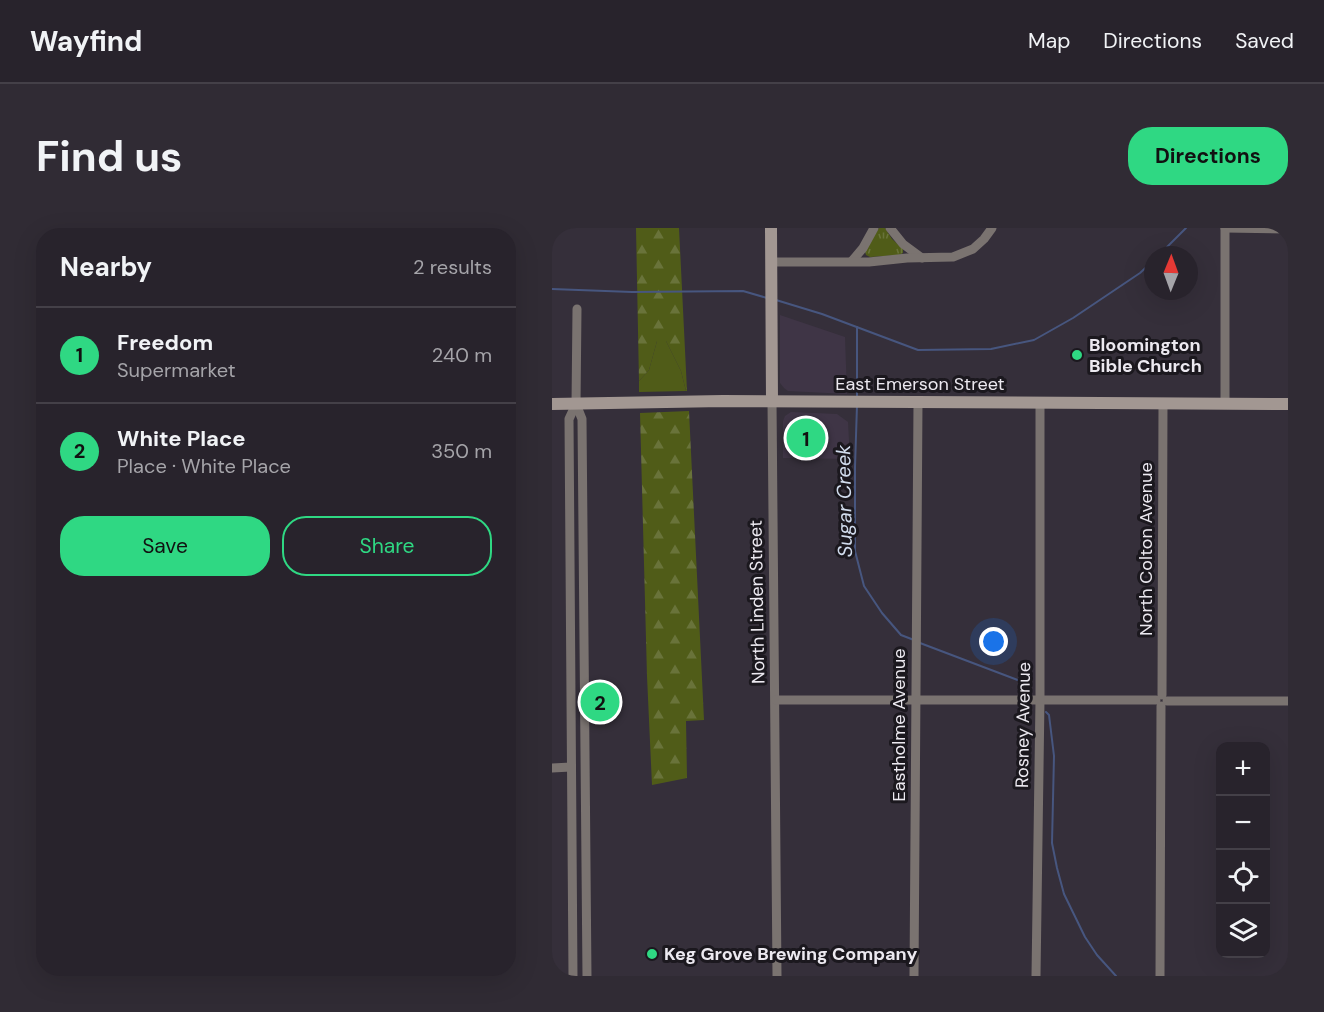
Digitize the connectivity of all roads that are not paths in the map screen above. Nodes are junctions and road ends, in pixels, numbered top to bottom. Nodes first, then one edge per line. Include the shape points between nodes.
1 (771, 228) edge
2 (874, 228) edge
3 (890, 228) edge
4 (992, 228) edge
5 (1225, 228) edge
6 (1288, 229) edge
7 (922, 258) junction
8 (852, 261) junction
9 (772, 262) junction
10 (577, 309) dead end
11 (772, 401) junction
12 (918, 402) junction
13 (1040, 403) junction
14 (1163, 403) junction
15 (1225, 403) junction
16 (552, 404) edge
17 (576, 404) junction
18 (1288, 404) edge
19 (570, 565) junction
20 (584, 565) junction
21 (570, 600) junction
22 (584, 600) junction
23 (776, 699) junction
24 (916, 700) junction
25 (1040, 700) junction
26 (1162, 700) junction
27 (1288, 701) edge
28 (571, 767) junction
29 (552, 768) edge
30 (585, 768) junction
31 (572, 890) junction
32 (586, 890) junction
33 (573, 976) edge
34 (587, 976) edge
35 (777, 976) edge
36 (914, 976) edge
37 (1036, 976) edge
38 (1160, 976) edge

1 - 9 main road, North Linden Street
2 - 8 street
3 - 7 street
4 - 7 street via 967,252 953,257
5 - 6 street
5 - 15 street
7 - 8 street
8 - 9 street
9 - 11 main road, North Linden Street
10 - 17 street
11 - 12 main road, East Emerson Street
11 - 17 main road, East Emerson Street
11 - 23 street, North Linden Street
12 - 13 main road, East Emerson Street
12 - 24 street, Eastholme Avenue
13 - 14 main road, East Emerson Street
13 - 25 street, Rosney Avenue
14 - 15 main road, East Emerson Street
14 - 26 street, North Colton Avenue
15 - 18 main road, East Emerson Street
16 - 17 main road, East Emerson Street
17 - 19 street via 569,419
17 - 20 street via 582,419
19 - 20 street
19 - 21 street
20 - 22 street
21 - 22 street
21 - 28 street
22 - 30 street
23 - 24 street
23 - 35 street, North Linden Street
24 - 25 street
24 - 36 street, Eastholme Avenue
25 - 26 street
25 - 37 street, Rosney Avenue
26 - 27 street
26 - 38 street, North Colton Avenue
28 - 29 street
28 - 30 street via 576,774
28 - 31 street
30 - 32 street
31 - 32 street
31 - 33 street
32 - 34 street

